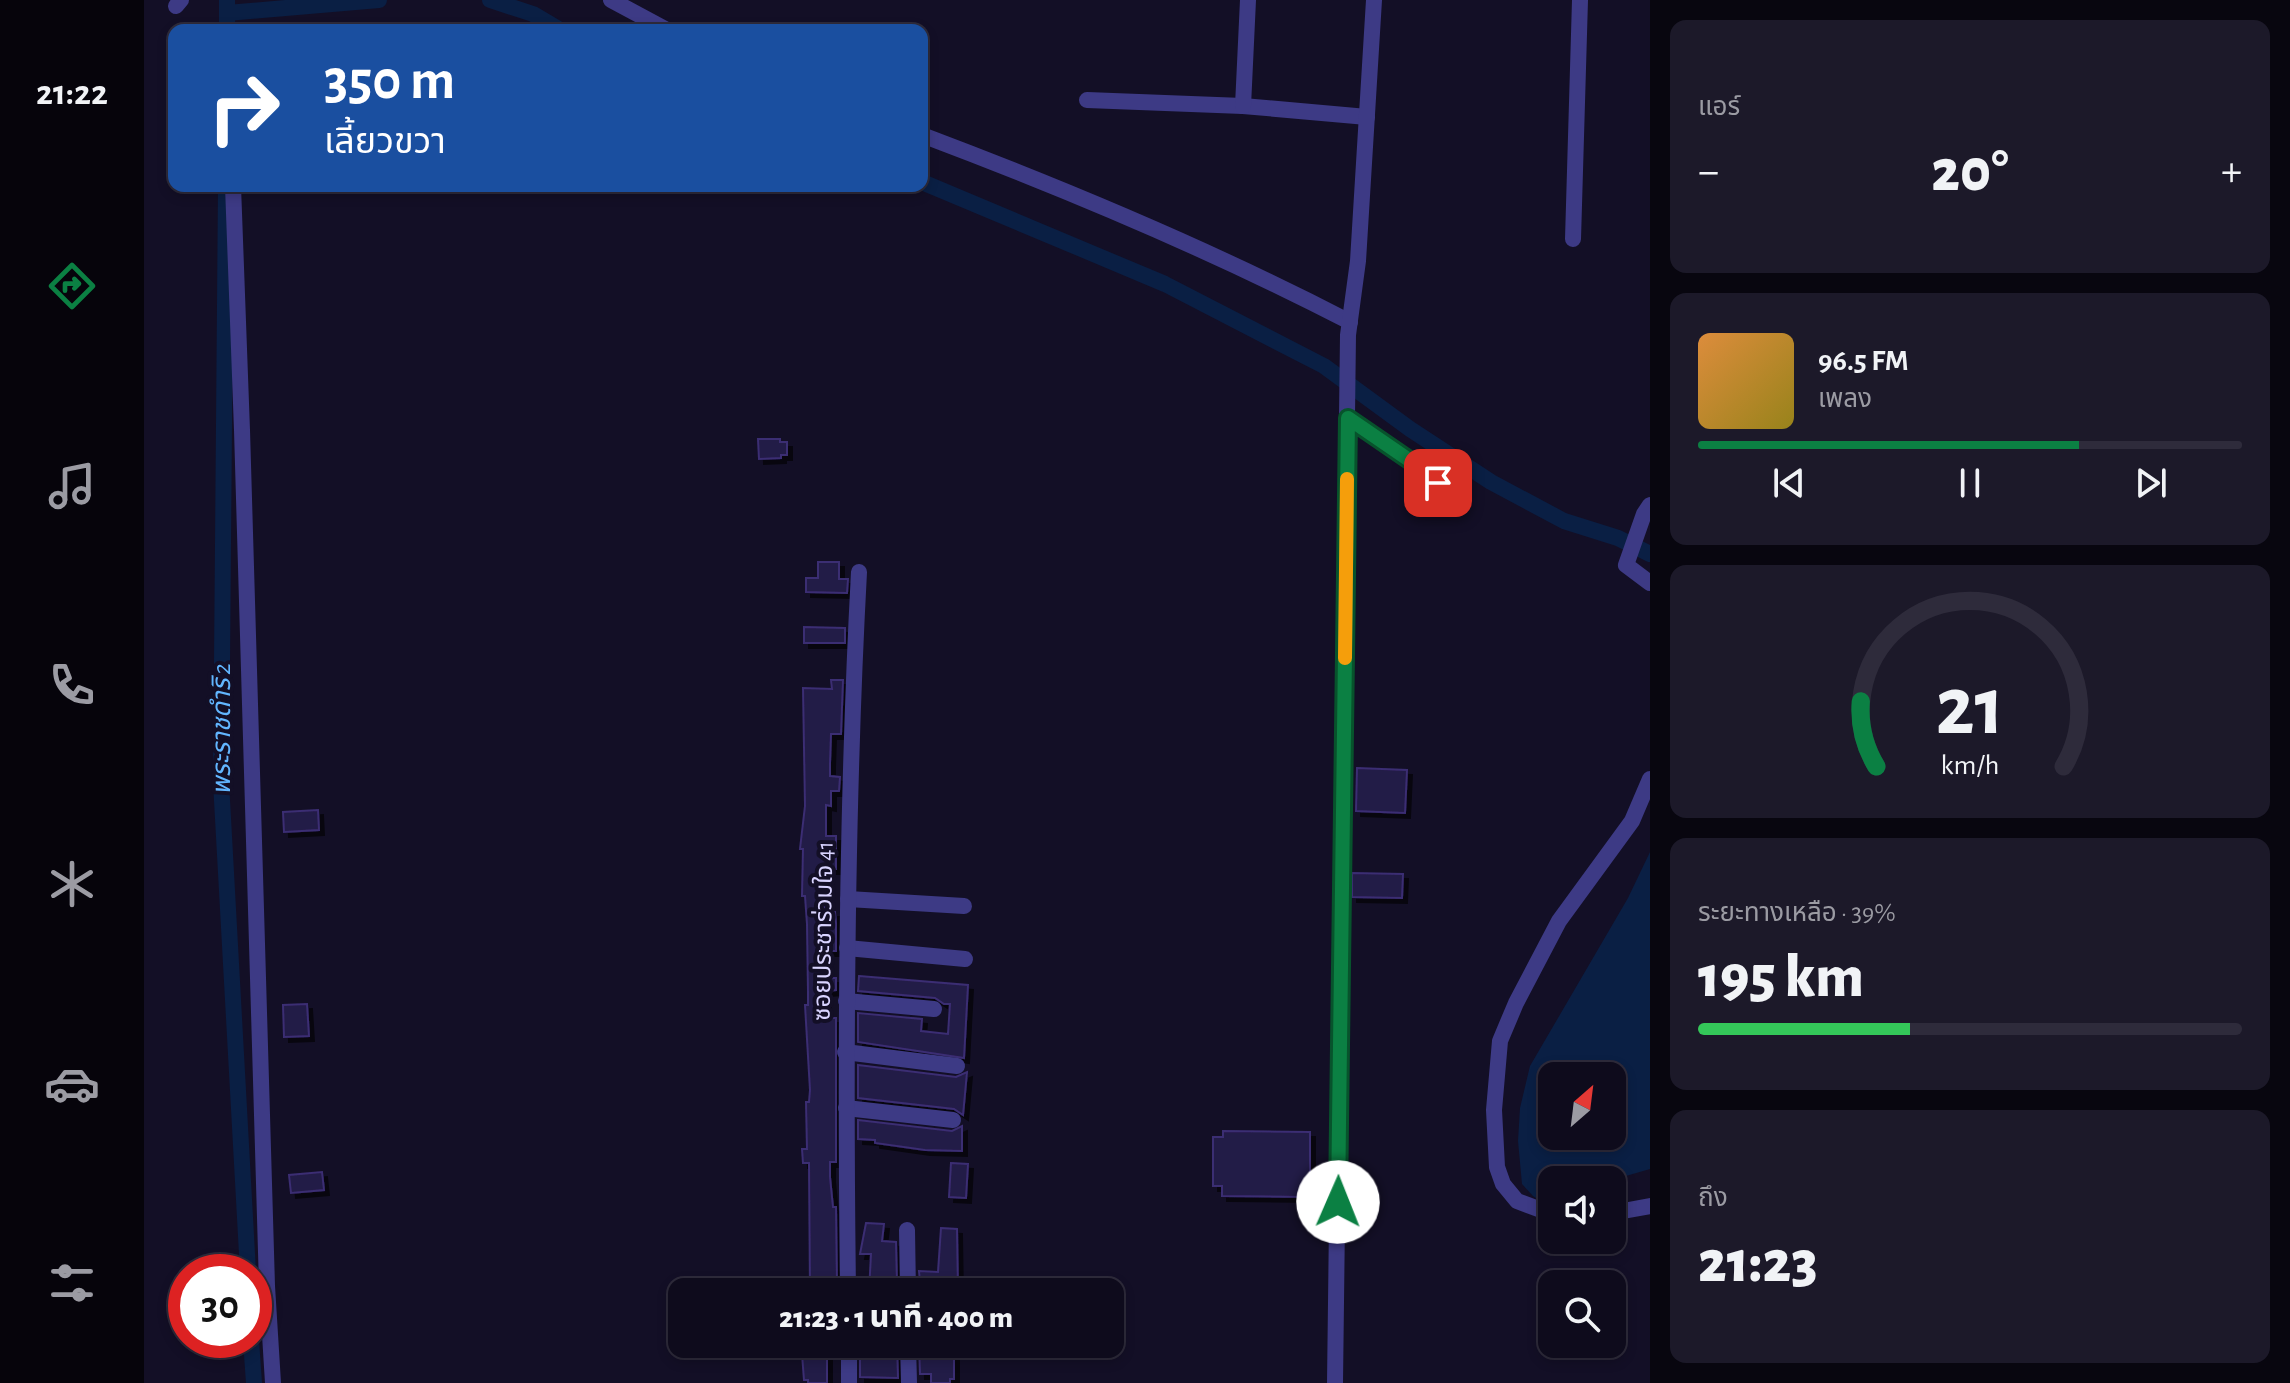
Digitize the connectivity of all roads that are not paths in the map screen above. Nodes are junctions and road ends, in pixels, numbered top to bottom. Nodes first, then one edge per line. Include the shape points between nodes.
1 (611, 0) edge
2 (1248, 0) edge
3 (1374, 0) edge
4 (1580, 0) edge
5 (656, 24) edge
6 (1087, 100) dead end
7 (1243, 106) junction
8 (1367, 117) junction
9 (928, 137) edge
10 (233, 192) edge
11 (1573, 239) dead end
12 (1349, 328) junction
13 (1348, 418) junction
14 (1440, 491) dead end
15 (1647, 509) edge
16 (859, 572) dead end
17 (1650, 583) edge
18 (1650, 779) edge
19 (848, 899) junction
20 (964, 906) dead end
21 (847, 948) junction
22 (965, 959) dead end
23 (846, 1001) junction
24 (934, 1009) dead end
25 (845, 1052) junction
26 (957, 1066) dead end
27 (846, 1108) junction
28 (953, 1120) dead end
29 (1650, 1206) edge
30 (1538, 1209) edge
31 (1626, 1210) edge
32 (907, 1230) dead end
33 (848, 1278) edge
34 (908, 1278) edge
35 (849, 1358) edge
36 (908, 1358) edge
37 (273, 1383) edge
38 (849, 1383) edge
39 (909, 1383) edge
40 (1335, 1383) edge

1 - 5 street
2 - 7 street
3 - 8 street
4 - 11 street
6 - 7 street
7 - 8 street
8 - 12 street
9 - 12 street via 1168,233
10 - 37 street
12 - 13 street
13 - 14 street via 1431,475
13 - 40 street
15 - 17 street via 1626,565
16 - 19 street, ซอยประชาร่วมใจ 41
18 - 30 street via 1632,821 1559,921 1500,1041 1494,1110 1497,1167 1517,1201
19 - 20 street
19 - 21 street, ซอยประชาร่วมใจ 41
21 - 22 street
21 - 23 street, ซอยประชาร่วมใจ 41
23 - 24 street
23 - 25 street, ซอยประชาร่วมใจ 41
25 - 26 street
25 - 27 street, ซอยประชาร่วมใจ 41
27 - 28 street
27 - 33 street, ซอยประชาร่วมใจ 41
29 - 31 street
32 - 34 street
35 - 38 street
36 - 39 street

